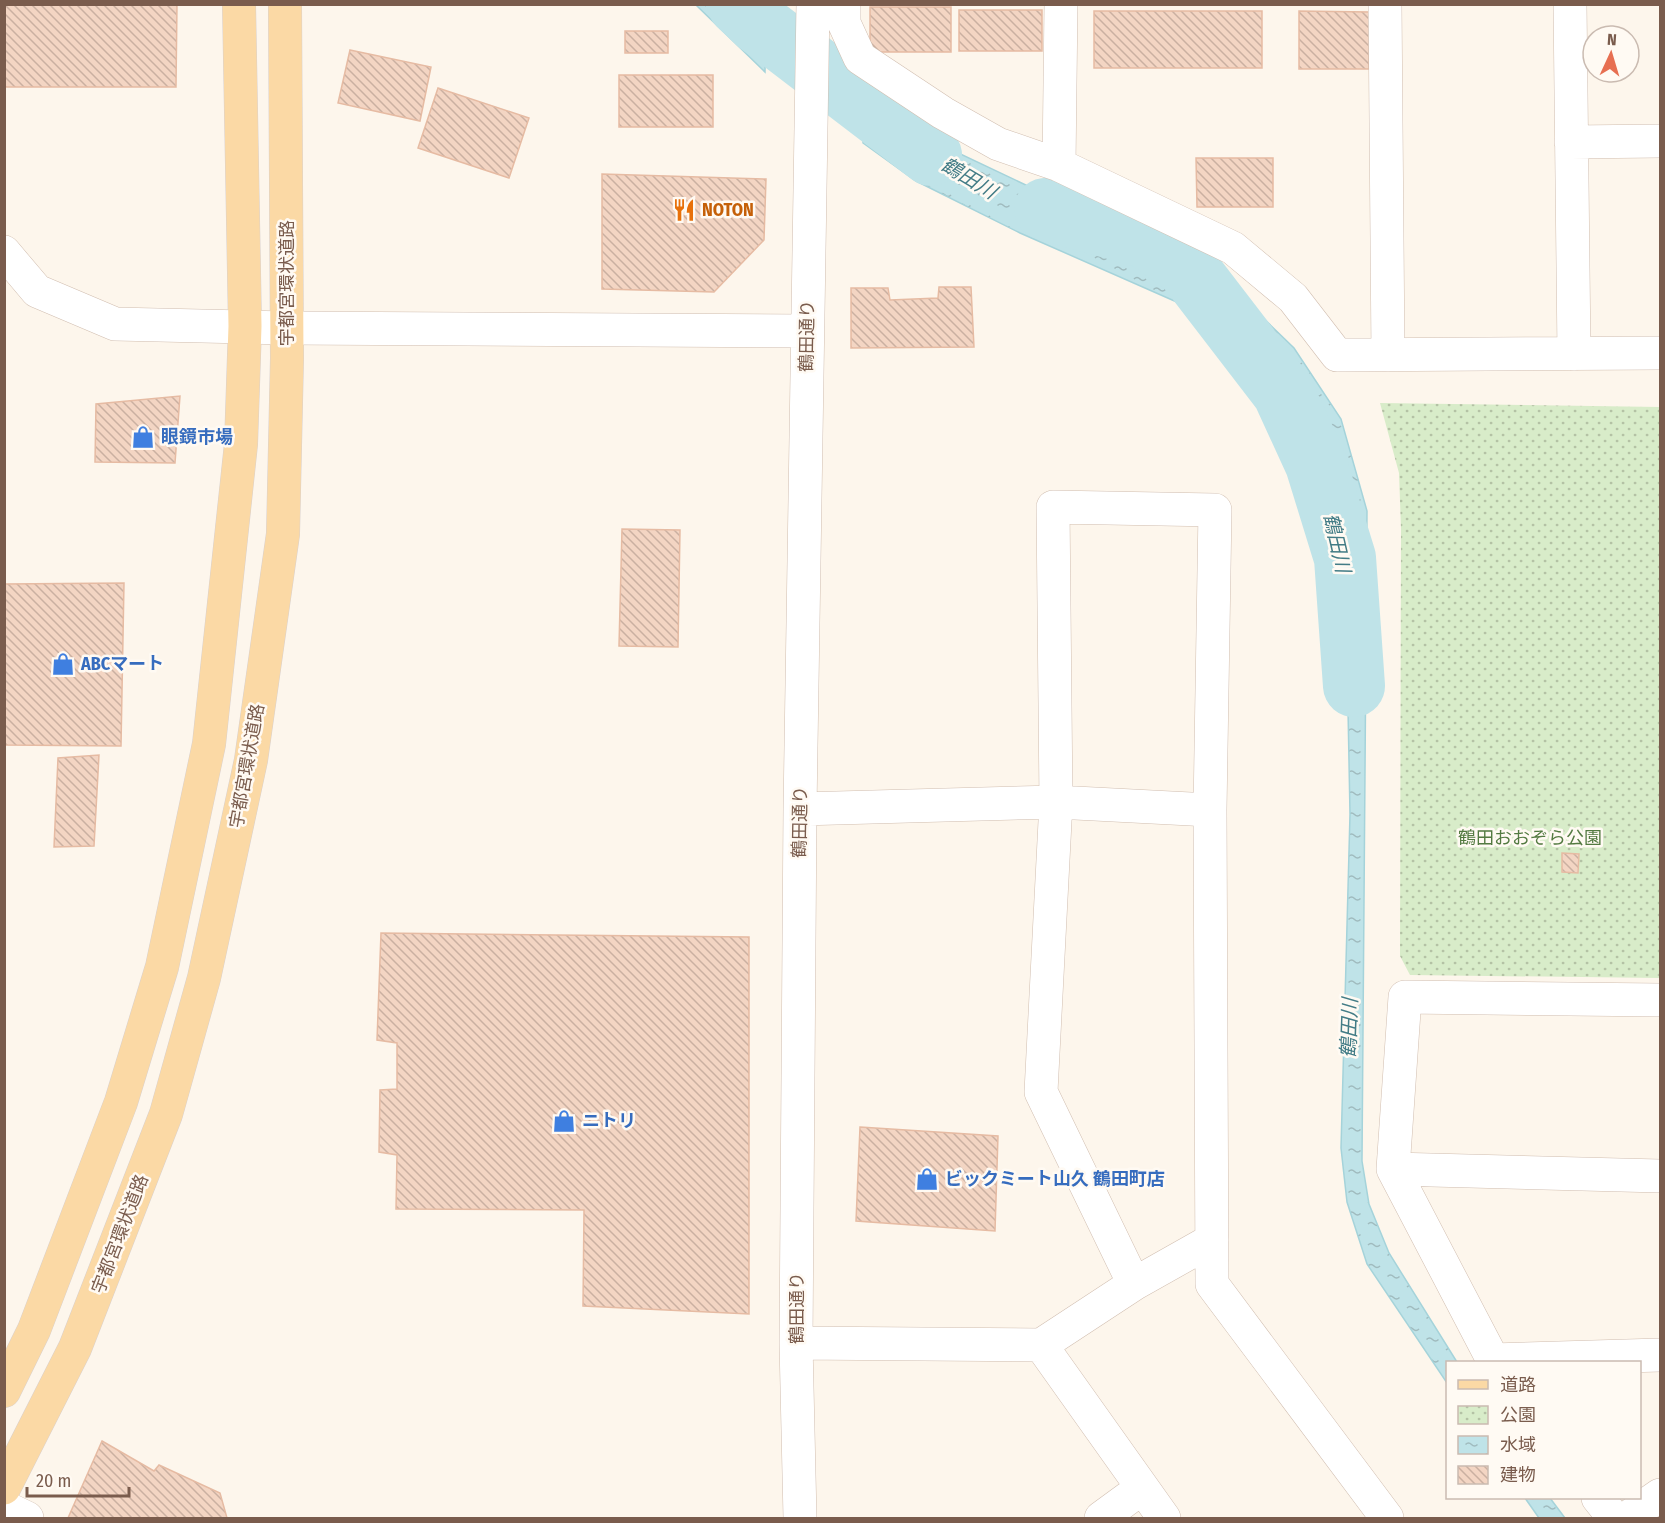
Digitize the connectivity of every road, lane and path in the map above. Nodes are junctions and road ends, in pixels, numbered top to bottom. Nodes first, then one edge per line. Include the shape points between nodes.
1 (239, 4) edge
2 (285, 4) edge
3 (813, 4) edge
4 (844, 4) edge
5 (1061, 4) edge
6 (1385, 4) edge
7 (1570, 4) edge
8 (1660, 141) edge
9 (1571, 142) junction
10 (1059, 165) junction
11 (4, 252) edge
12 (245, 326) junction
13 (287, 328) junction
14 (807, 331) junction
15 (1660, 353) edge
16 (1574, 354) junction
17 (1388, 355) junction
18 (1056, 802) junction
19 (800, 809) junction
20 (1210, 810) junction
21 (1660, 1000) edge
22 (1393, 1169) junction
23 (1660, 1176) edge
24 (1212, 1240) junction
25 (1134, 1284) junction
26 (796, 1343) junction
27 (1041, 1345) junction
28 (1660, 1355) edge
29 (1493, 1361) edge
30 (4, 1392) edge
31 (4, 1488) edge
32 (1142, 1488) junction
33 (1660, 1495) edge
34 (1600, 1499) edge
35 (4, 1507) edge
36 (27, 1518) edge
37 (800, 1518) edge
38 (1101, 1518) edge
39 (1164, 1518) edge
40 (1387, 1518) edge
41 (1614, 1518) edge
42 (1627, 1518) edge

1 - 12 main road
2 - 13 main road, 宇都宮環状道路
3 - 14 street, 鶴田通り
4 - 10 street via 844,23 860,58 998,144
5 - 10 street
6 - 17 street
7 - 9 street
8 - 9 street
9 - 16 street
10 - 17 street via 1233,248 1293,298 1337,355
11 - 12 street via 37,291 115,324
12 - 13 street
12 - 30 main road via 241,444 209,744 162,966 121,1102 85,1203 34,1330
13 - 14 street
13 - 31 main road, 宇都宮環状道路 via 283,534 251,760 204,978 166,1114 127,1220 75,1348
14 - 19 street, 鶴田通り
15 - 16 street
16 - 17 street
18 - 19 street
18 - 20 street
18 - 20 street via 1053,507 1215,510
18 - 25 street via 1041,1092
19 - 26 street, 鶴田通り
20 - 24 street
21 - 22 street via 1405,997
22 - 23 street
22 - 29 street
24 - 25 street
24 - 40 street via 1212,1284
25 - 27 street
26 - 27 street
26 - 37 street, 鶴田通り
27 - 32 street
28 - 29 street
32 - 38 street
32 - 39 street
33 - 42 street
34 - 41 street
35 - 36 street

